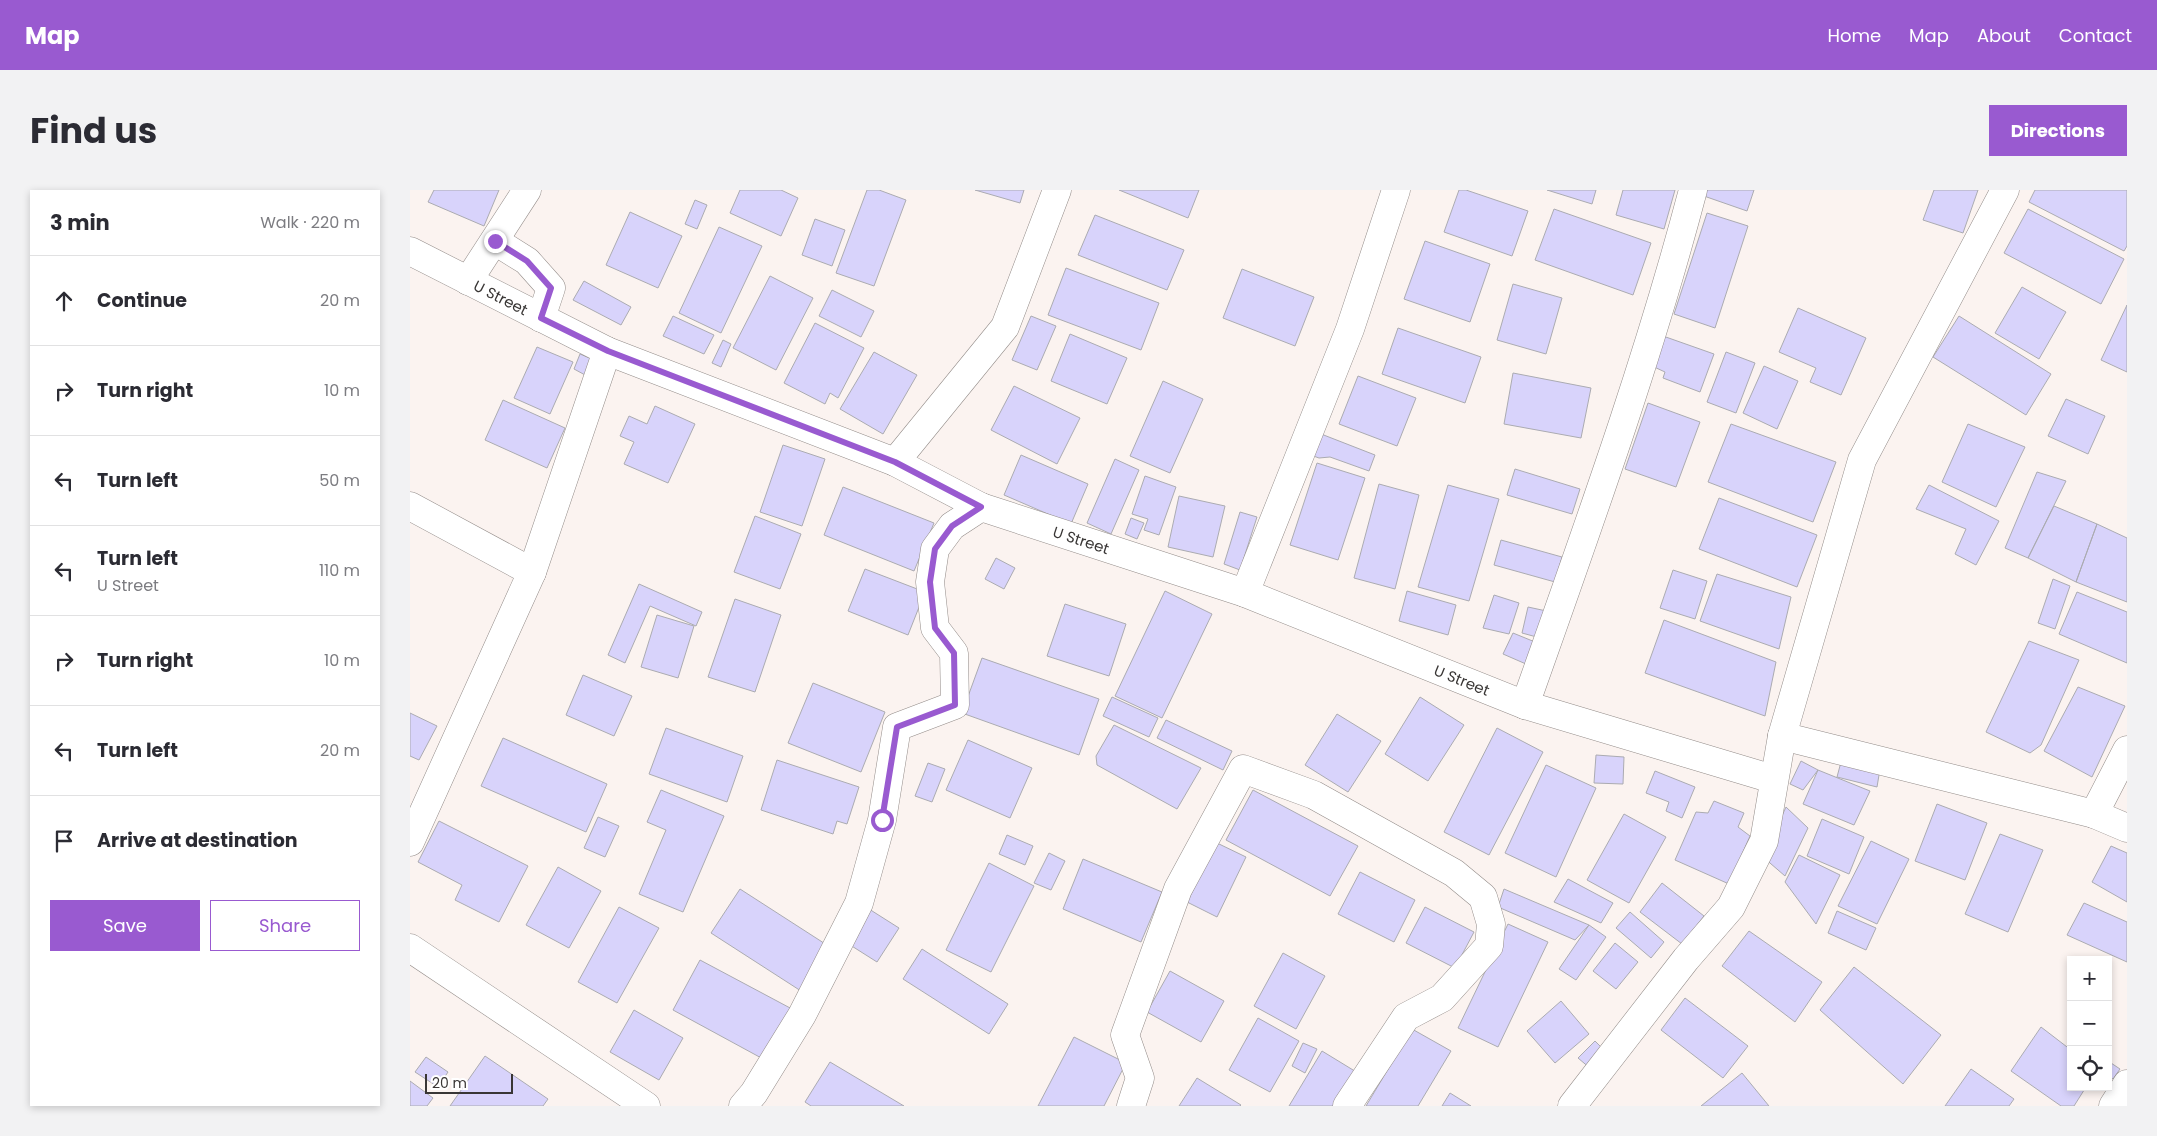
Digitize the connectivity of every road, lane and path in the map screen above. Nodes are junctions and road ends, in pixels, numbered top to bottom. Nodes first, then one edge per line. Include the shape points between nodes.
1 (527, 190) edge
2 (1057, 190) edge
3 (1396, 190) edge
4 (1693, 190) edge
5 (2005, 190) edge
6 (495, 241) junction
7 (410, 251) edge
8 (468, 281) junction
9 (541, 318) junction
10 (608, 351) junction
11 (895, 462) junction
12 (410, 506) edge
13 (981, 507) junction
14 (532, 572) junction
15 (1245, 592) junction
16 (1525, 705) junction
17 (1782, 736) junction
18 (2127, 750) edge
19 (1773, 779) junction
20 (2094, 814) junction
21 (2127, 828) edge
22 (410, 842) edge
23 (410, 948) edge
24 (2127, 1084) edge
25 (754, 1102) edge
26 (646, 1106) edge
27 (1131, 1106) edge
28 (1347, 1106) edge
29 (1572, 1106) edge
30 (2113, 1106) edge

1 - 6 street
2 - 11 street via 1006,327
3 - 15 street via 1350,329
4 - 16 street via 1671,273 1610,466
5 - 17 street via 1862,460
6 - 8 street
6 - 9 street via 527,261 551,288
7 - 8 street, U Street
8 - 9 street, U Street
9 - 10 street, U Street
10 - 11 street, U Street
10 - 14 street
11 - 13 street, U Street
12 - 14 street
13 - 15 street, U Street
13 - 25 street via 952,526 935,549 930,582 935,628 954,653 955,705 897,727 882,820 859,903
14 - 22 street
15 - 16 street, U Street
16 - 19 street, U Street
17 - 19 street
17 - 20 street
18 - 20 street
19 - 29 street via 1764,841 1731,907 1686,959
20 - 21 street
23 - 26 street
24 - 30 street
27 - 28 street via 1140,1078 1125,1035 1178,889 1243,769 1314,795 1454,873 1483,897 1491,924 1489,946 1442,998 1406,1018

